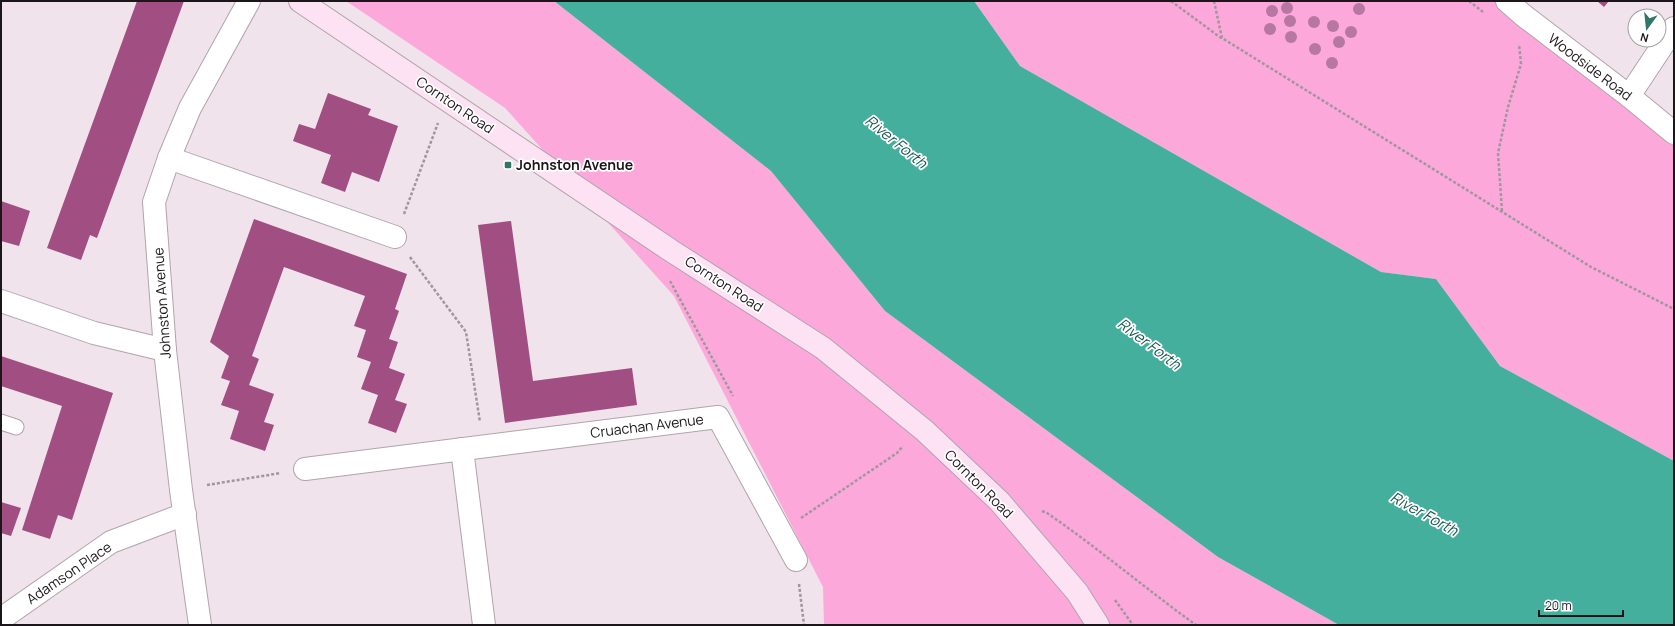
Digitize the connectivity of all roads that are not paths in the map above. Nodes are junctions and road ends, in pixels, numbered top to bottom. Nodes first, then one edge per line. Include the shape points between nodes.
1 (249, 1) edge
2 (300, 1) edge
3 (1507, 1) edge
4 (1674, 28) edge
5 (1629, 96) junction
6 (1674, 133) edge
7 (169, 158) junction
8 (395, 237) road end
9 (1, 301) edge
10 (165, 350) junction
11 (1, 422) edge
12 (16, 427) dead end
13 (462, 449) junction
14 (305, 469) road end
15 (186, 514) junction
16 (796, 560) road end
17 (1, 620) edge
18 (200, 625) edge
19 (484, 625) edge
20 (1098, 625) edge

1 - 7 street, Johnston Avenue via 190,108
2 - 20 main road, Cornton Road via 670,250 823,348 921,427 999,501 1077,592
3 - 5 street, Woodside Road
4 - 5 street
5 - 6 street, Woodside Road
7 - 8 street
7 - 10 street, Johnston Avenue via 154,202
9 - 10 street via 94,333
10 - 15 street, Johnston Avenue
11 - 12 lane
13 - 14 street, Cruachan Avenue
13 - 16 street, Cruachan Avenue via 718,417
13 - 19 street
15 - 17 street, Adamson Place via 111,542
15 - 18 street, Johnston Avenue

